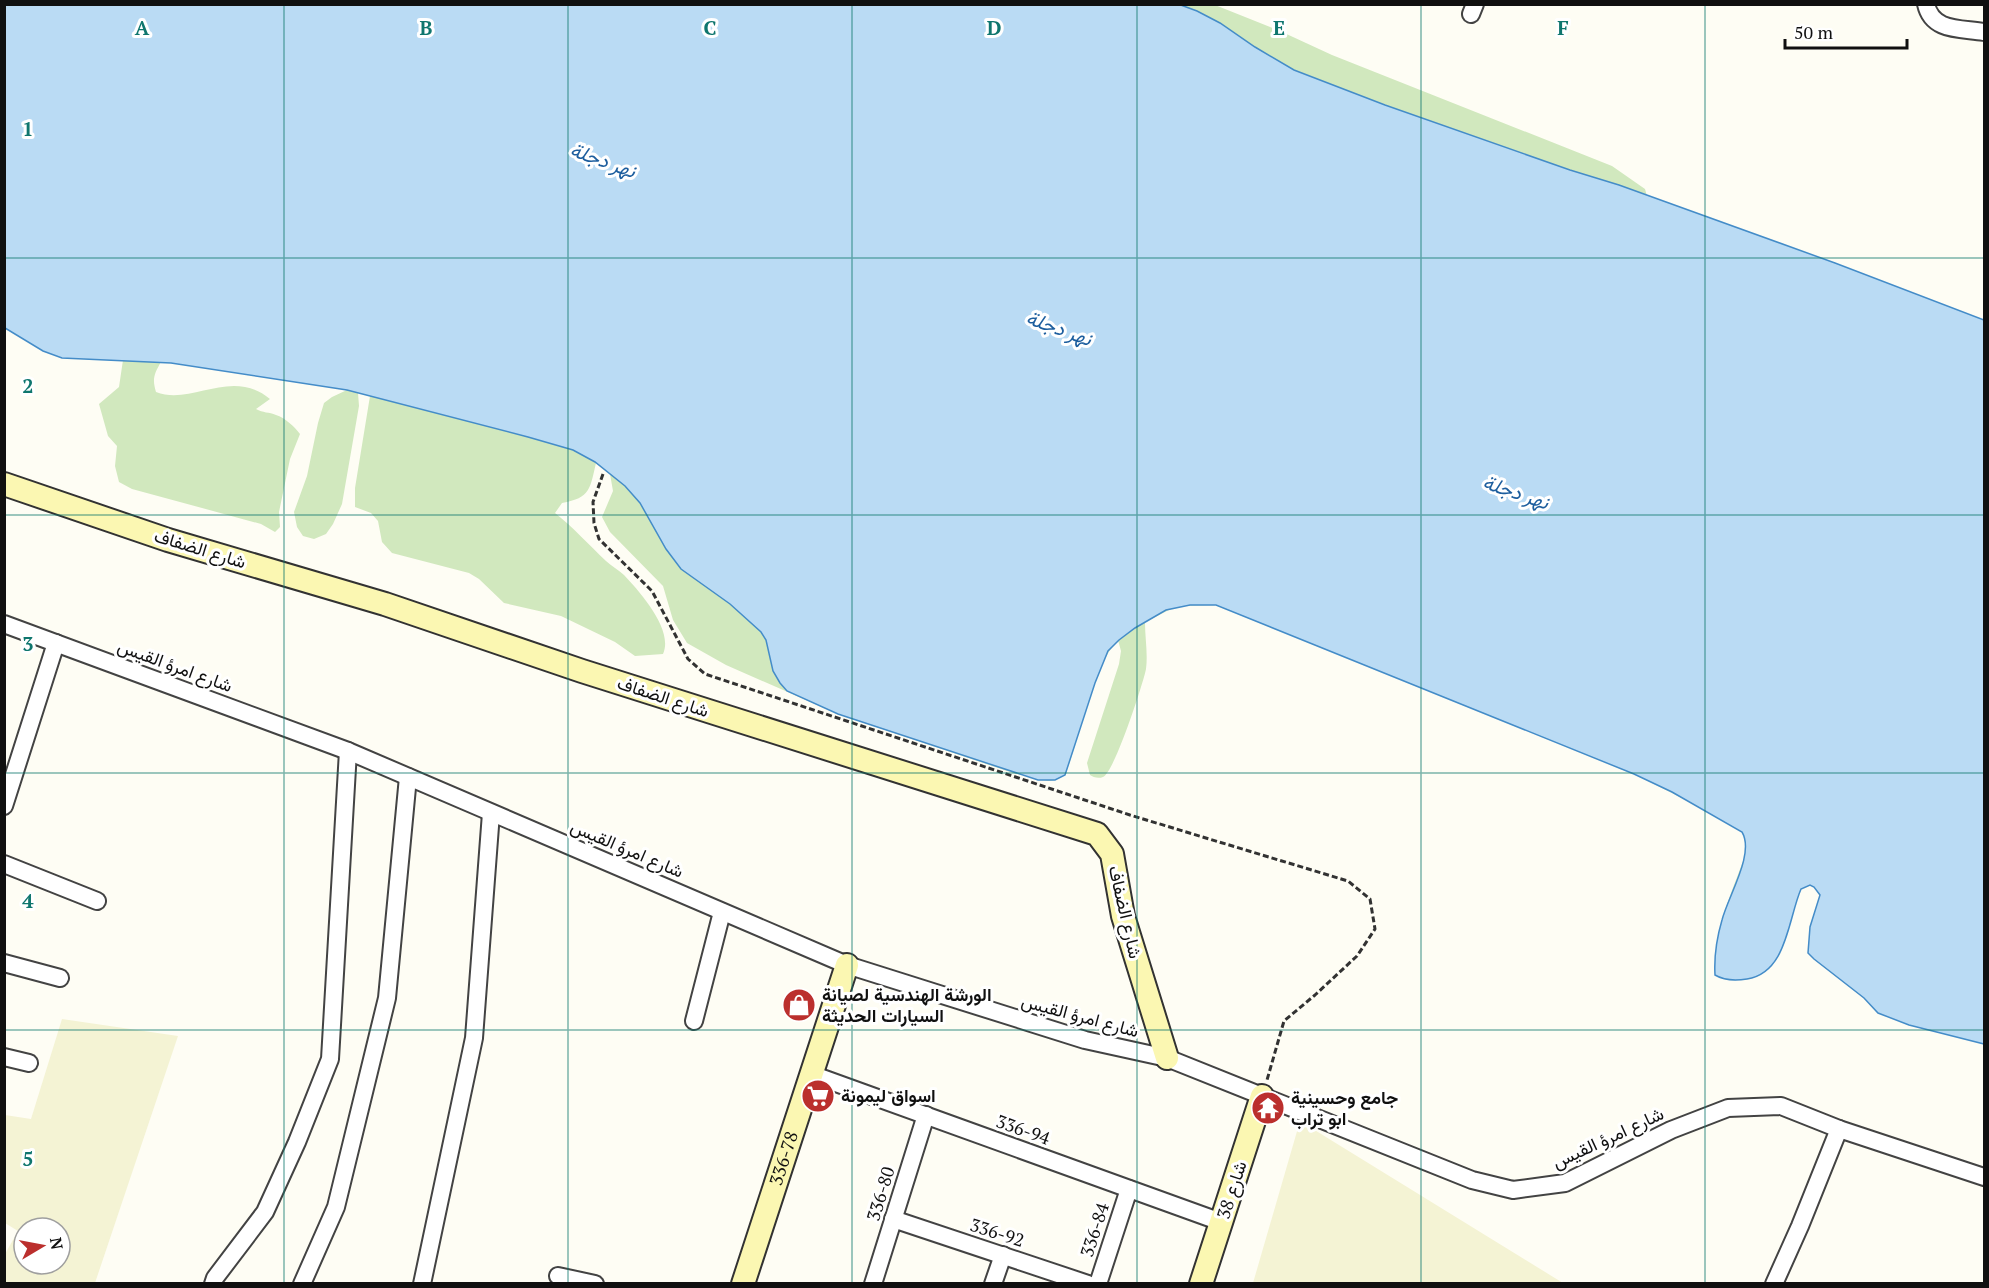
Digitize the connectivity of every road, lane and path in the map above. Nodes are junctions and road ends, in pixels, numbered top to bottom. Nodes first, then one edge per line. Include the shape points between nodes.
1 (1926, 4) edge
2 (1984, 32) edge
3 (603, 474) dead end
4 (4, 484) edge
5 (4, 624) edge
6 (57, 643) junction
7 (348, 751) junction
8 (408, 777) junction
9 (4, 806) edge
10 (491, 813) junction
11 (4, 864) edge
12 (97, 900) dead end
13 (722, 912) junction
14 (4, 963) edge
15 (847, 965) junction
16 (60, 978) dead end
17 (694, 1021) dead end
18 (4, 1057) edge
19 (1167, 1058) junction
20 (29, 1063) dead end
21 (811, 1074) junction
22 (1262, 1096) junction
23 (926, 1116) junction
24 (1839, 1129) junction
25 (1984, 1177) edge
26 (1129, 1189) junction
27 (893, 1219) junction
28 (1221, 1222) junction
29 (1003, 1255) junction
30 (558, 1276) dead end
31 (213, 1284) edge
32 (302, 1284) edge
33 (422, 1284) edge
34 (595, 1284) edge
35 (743, 1284) edge
36 (873, 1284) edge
37 (993, 1284) edge
38 (1088, 1284) edge
39 (1098, 1284) edge
40 (1202, 1284) edge
41 (1774, 1284) edge

1 - 2 street via 1936,24
3 - 22 path via 593,502 599,539 652,591 688,659 705,674 1119,811 1348,881 1370,899 1375,929 1358,956 1284,1021
4 - 19 street, شارع الضفاف via 168,540 385,604 582,671 1097,834 1112,854 1123,916
5 - 6 street, شارع امرؤ القيس
6 - 7 street, شارع امرؤ القيس
6 - 9 street
7 - 8 street, شارع امرؤ القيس
7 - 31 street via 330,1059 265,1212
8 - 10 street, شارع امرؤ القيس
8 - 32 street via 387,998 336,1207
10 - 13 street, شارع امرؤ القيس
10 - 33 street via 474,1038
11 - 12 street
13 - 15 street, شارع امرؤ القيس
13 - 17 street
14 - 16 street
15 - 19 street, شارع امرؤ القيس via 1084,1040
15 - 21 street, 336-78
18 - 20 street
19 - 22 street, شارع امرؤ القيس
21 - 23 street, 336-94
21 - 35 street, 336-78
22 - 24 street, شارع امرؤ القيس via 1472,1180 1513,1190 1565,1183 1671,1130 1728,1108 1781,1106
22 - 28 street, شارع 38
23 - 26 street, 336-94
23 - 27 street, 336-80
24 - 25 street, شارع امرؤ القيس
24 - 41 street
26 - 28 street, 336-94
26 - 39 street, 336-84
27 - 29 street, 336-92
27 - 36 street, 336-80
28 - 40 street, شارع 38
29 - 37 street
29 - 38 street, 336-92
30 - 34 street

